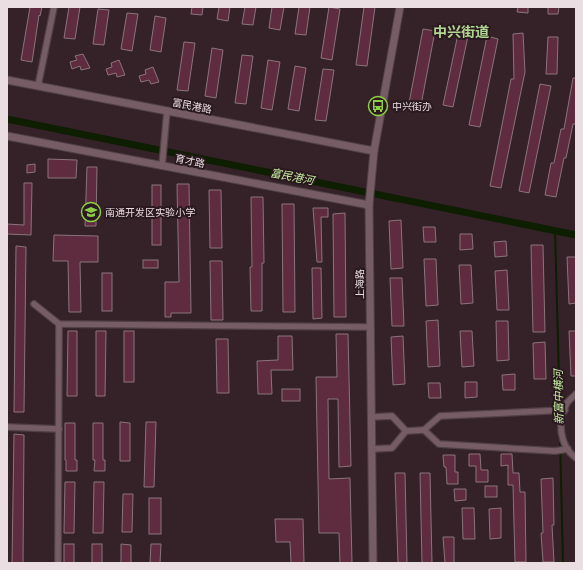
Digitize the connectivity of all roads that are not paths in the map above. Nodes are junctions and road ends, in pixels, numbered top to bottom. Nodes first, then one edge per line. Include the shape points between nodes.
1 (54, 7) edge
2 (400, 7) edge
3 (7, 80) edge
4 (38, 86) junction
5 (167, 111) junction
6 (7, 136) edge
7 (374, 151) junction
8 (162, 165) junction
9 (369, 204) junction
10 (34, 304) dead end
11 (59, 324) junction
12 (370, 326) junction
13 (576, 394) edge
14 (564, 410) junction
15 (372, 417) junction
16 (7, 427) edge
17 (59, 429) junction
18 (424, 430) junction
19 (406, 431) junction
20 (372, 449) junction
21 (568, 449) junction
22 (576, 458) edge
23 (58, 563) edge
24 (373, 563) edge

1 - 4 street
2 - 7 street, 上海路
3 - 4 street, 富民港路
4 - 5 street, 富民港路
5 - 7 street, 富民港路
5 - 8 street
6 - 8 street, 育才路
7 - 9 street, 上海路
8 - 9 street, 育才路
9 - 12 street, 上海路
10 - 11 street
11 - 12 street
11 - 17 street
12 - 15 street, 上海路
13 - 14 street
14 - 18 street via 440,416
14 - 21 street via 561,430 564,444
15 - 19 street via 392,416
15 - 20 street, 上海路
16 - 17 street
17 - 23 street
18 - 19 street
18 - 21 street via 439,444 555,451
19 - 20 street via 392,448
20 - 24 street, 上海路
21 - 22 street

